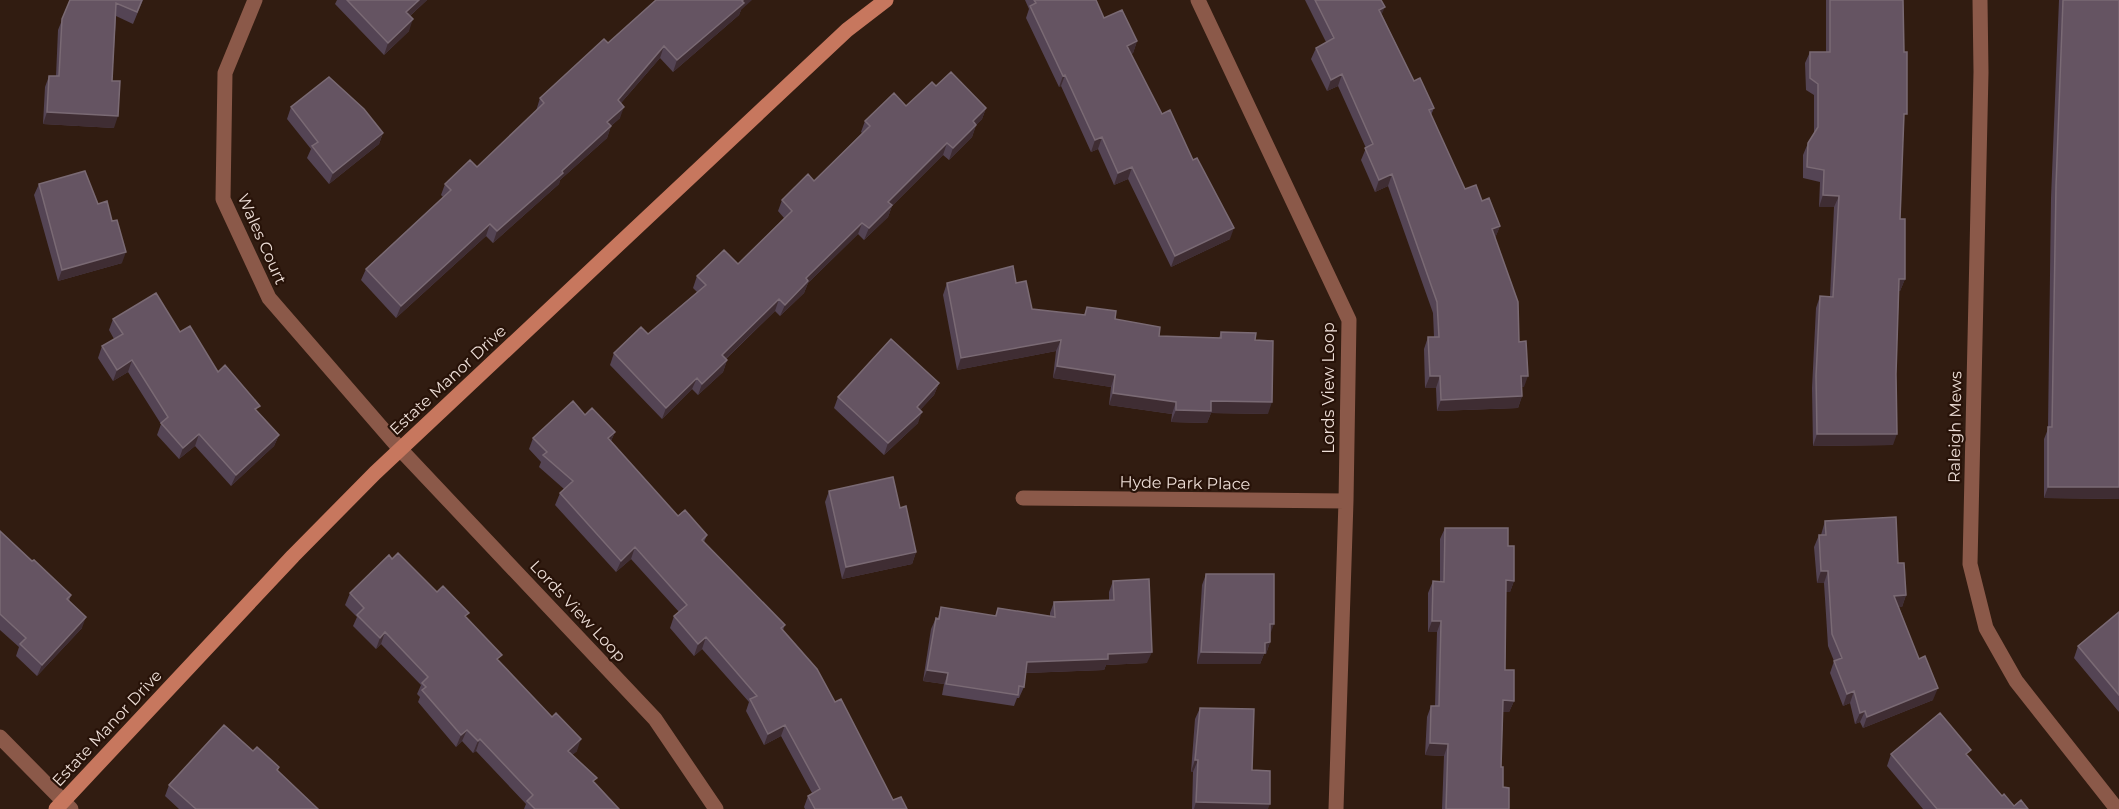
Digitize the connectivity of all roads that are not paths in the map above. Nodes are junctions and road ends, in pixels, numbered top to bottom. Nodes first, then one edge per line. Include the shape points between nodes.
1 (255, 0) edge
2 (886, 0) edge
3 (1198, 0) edge
4 (1980, 0) edge
5 (400, 449) junction
6 (1023, 498) dead end
7 (1346, 501) junction
8 (0, 737) edge
9 (64, 806) edge
10 (716, 809) edge
11 (1336, 809) edge
12 (2117, 809) edge

1 - 5 street, Wales Court via 225,73 223,199 269,298
2 - 5 street, Estate Manor Drive via 847,30
3 - 7 street, Lords View Loop via 1349,320
4 - 12 street, Raleigh Mews via 1970,564 1986,628 2016,681
5 - 9 street, Estate Manor Drive via 293,556
5 - 10 street, Lords View Loop via 656,719
6 - 7 street, Hyde Park Place
7 - 11 street, Lords View Loop
8 - 9 street

